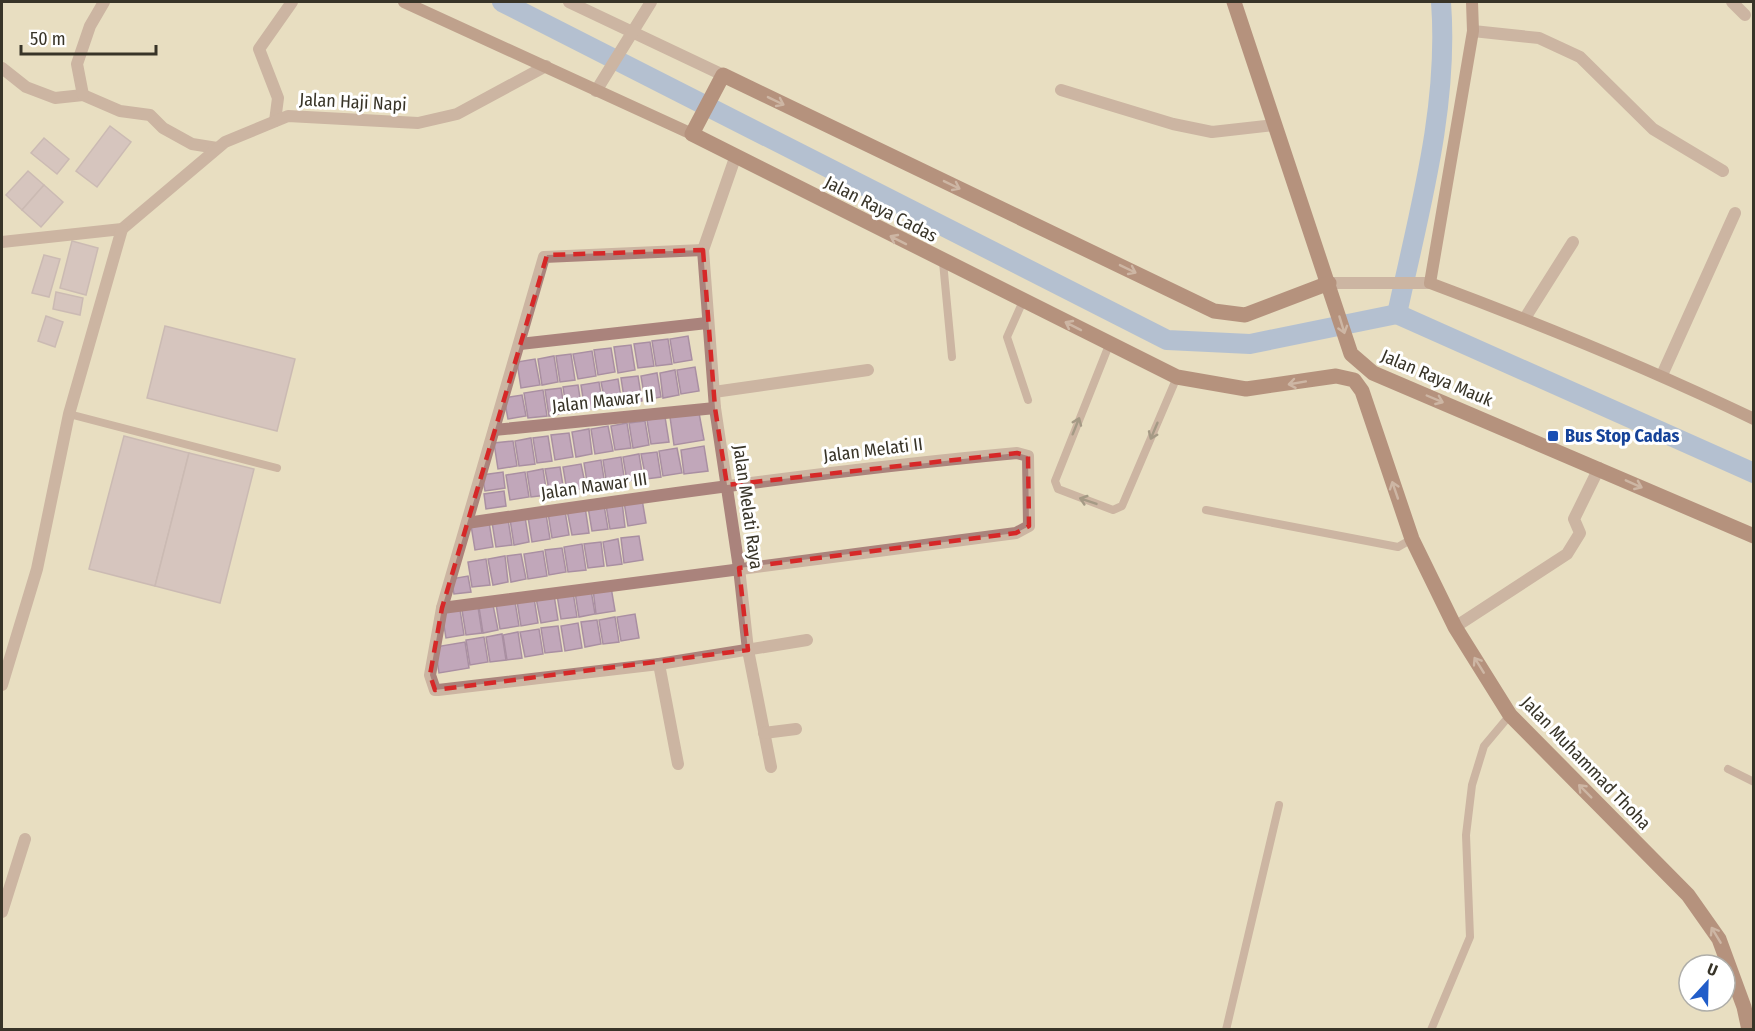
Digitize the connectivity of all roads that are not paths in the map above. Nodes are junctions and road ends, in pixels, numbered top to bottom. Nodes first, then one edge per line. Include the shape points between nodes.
1 (104, 2) edge
2 (292, 2) edge
3 (404, 2) edge
4 (569, 2) edge
5 (651, 2) edge
6 (1234, 2) edge
7 (1472, 2) edge
8 (1732, 2) edge
9 (1745, 15) dead end
10 (1473, 31) junction
11 (630, 36) junction
12 (546, 66) junction
13 (2, 68) edge
14 (721, 81) junction
15 (1061, 90) dead end
16 (596, 91) junction
17 (83, 94) junction
18 (275, 121) junction
19 (1274, 125) junction
20 (696, 128) junction
21 (217, 148) junction
22 (735, 158) junction
23 (1723, 171) dead end
24 (1735, 213) dead end
25 (122, 229) junction
26 (2, 242) edge
27 (1573, 242) dead end
28 (702, 250) junction
29 (943, 262) junction
30 (1430, 283) junction
31 (1331, 290) junction
32 (1023, 301) junction
33 (1525, 318) junction
34 (707, 323) junction
35 (520, 344) junction
36 (1109, 345) junction
37 (952, 357) dead end
38 (868, 370) dead end
39 (1662, 375) junction
40 (1177, 377) junction
41 (1354, 380) joint
42 (714, 392) junction
43 (1028, 400) dead end
44 (715, 408) junction
45 (69, 414) junction
46 (1754, 419) edge
47 (494, 430) junction
48 (277, 468) dead end
49 (1599, 468) junction
50 (727, 485) junction
51 (1206, 510) dead end
52 (467, 523) junction
53 (1754, 536) edge
54 (1412, 539) junction
55 (740, 568) junction
56 (442, 608) junction
57 (1455, 627) junction
58 (807, 640) dead end
59 (748, 650) junction
60 (659, 664) junction
61 (2, 685) edge
62 (1510, 715) junction
63 (796, 729) dead end
64 (764, 733) junction
65 (678, 764) dead end
66 (771, 767) dead end
67 (1728, 769) dead end
68 (1754, 782) edge
69 (1279, 805) dead end
70 (25, 839) dead end
71 (2, 912) edge
72 (1226, 1029) edge
73 (1431, 1029) edge
74 (1749, 1029) edge

1 - 17 street via 90,26 78,64
2 - 18 street via 259,49 278,98
3 - 12 street, Jalan Raya Cadas
4 - 11 street
5 - 11 street
6 - 19 main road, Jalan Raya Mauk
7 - 10 street
8 - 9 street
10 - 23 street via 1539,38 1580,57 1653,129
10 - 30 street
11 - 14 street
11 - 16 street
12 - 16 street, Jalan Raya Cadas
12 - 18 street, Jalan Haji Napi via 457,114 418,123 288,116
13 - 17 street via 26,87 55,98
14 - 20 main road
14 -> 31 main road via 1214,311 1245,315
15 - 19 street via 1212,132
16 - 20 street, Jalan Raya Cadas
17 - 21 street via 120,111 150,115 163,128 192,144
18 - 21 street, Jalan Haji Napi
19 - 31 main road, Jalan Raya Mauk
20 - 22 main road, Jalan Raya Cadas
21 - 25 street, Jalan Haji Napi
22 - 28 street
29 -> 22 main road, Jalan Raya Cadas
24 - 39 street
25 - 26 street
25 - 45 street
27 - 33 street
28 - 34 street, Jalan Melati Raya
28 - 35 street via 547,255
29 - 32 main road, Jalan Raya Cadas
29 - 37 lane
30 - 31 street via 1344,282
30 - 33 street
31 -> 49 main road, Jalan Raya Mauk via 1351,354 1373,373
36 -> 32 main road, Jalan Raya Cadas
32 - 43 lane via 1007,337
33 - 39 street
34 - 35 street
34 - 42 street, Jalan Melati Raya
35 - 47 street
36 - 40 main road, Jalan Raya Cadas
40 -> 36 lane via 1122,506 1113,510 1058,489 1055,481
38 - 42 street
39 - 46 street
41 -> 40 main road, Jalan Raya Cadas via 1336,376 1246,389
54 -> 41 main road, Jalan Muhammad Thoha via 1362,392
42 - 44 street, Jalan Melati Raya
44 - 47 street, Jalan Mawar II
44 - 50 street, Jalan Melati Raya
45 - 48 lane
45 - 61 street via 37,569
47 - 52 street
49 -> 53 main road, Jalan Raya Mauk
49 - 57 street via 1574,519 1580,533 1567,554
50 - 52 street, Jalan Mawar III
50 - 55 street, Jalan Melati Raya
50 - 55 street, Jalan Melati II via 928,461 1028,456 1029,526 1016,533
51 - 54 lane via 1398,547
52 - 56 street
54 - 57 main road, Jalan Muhammad Thoha
55 - 56 street
55 - 59 street, Jalan Melati Raya
56 - 60 street via 430,675 435,690
62 -> 57 main road, Jalan Muhammad Thoha
58 - 59 street
59 - 60 street
59 - 64 street, Jalan Melati Raya
60 - 65 street
62 - 73 lane via 1484,746 1472,785 1466,854 1470,937
74 -> 62 main road, Jalan Muhammad Thoha via 1719,939 1688,895
63 - 64 street
64 - 66 street, Jalan Melati Raya
67 - 68 lane
69 - 72 lane
70 - 71 street

